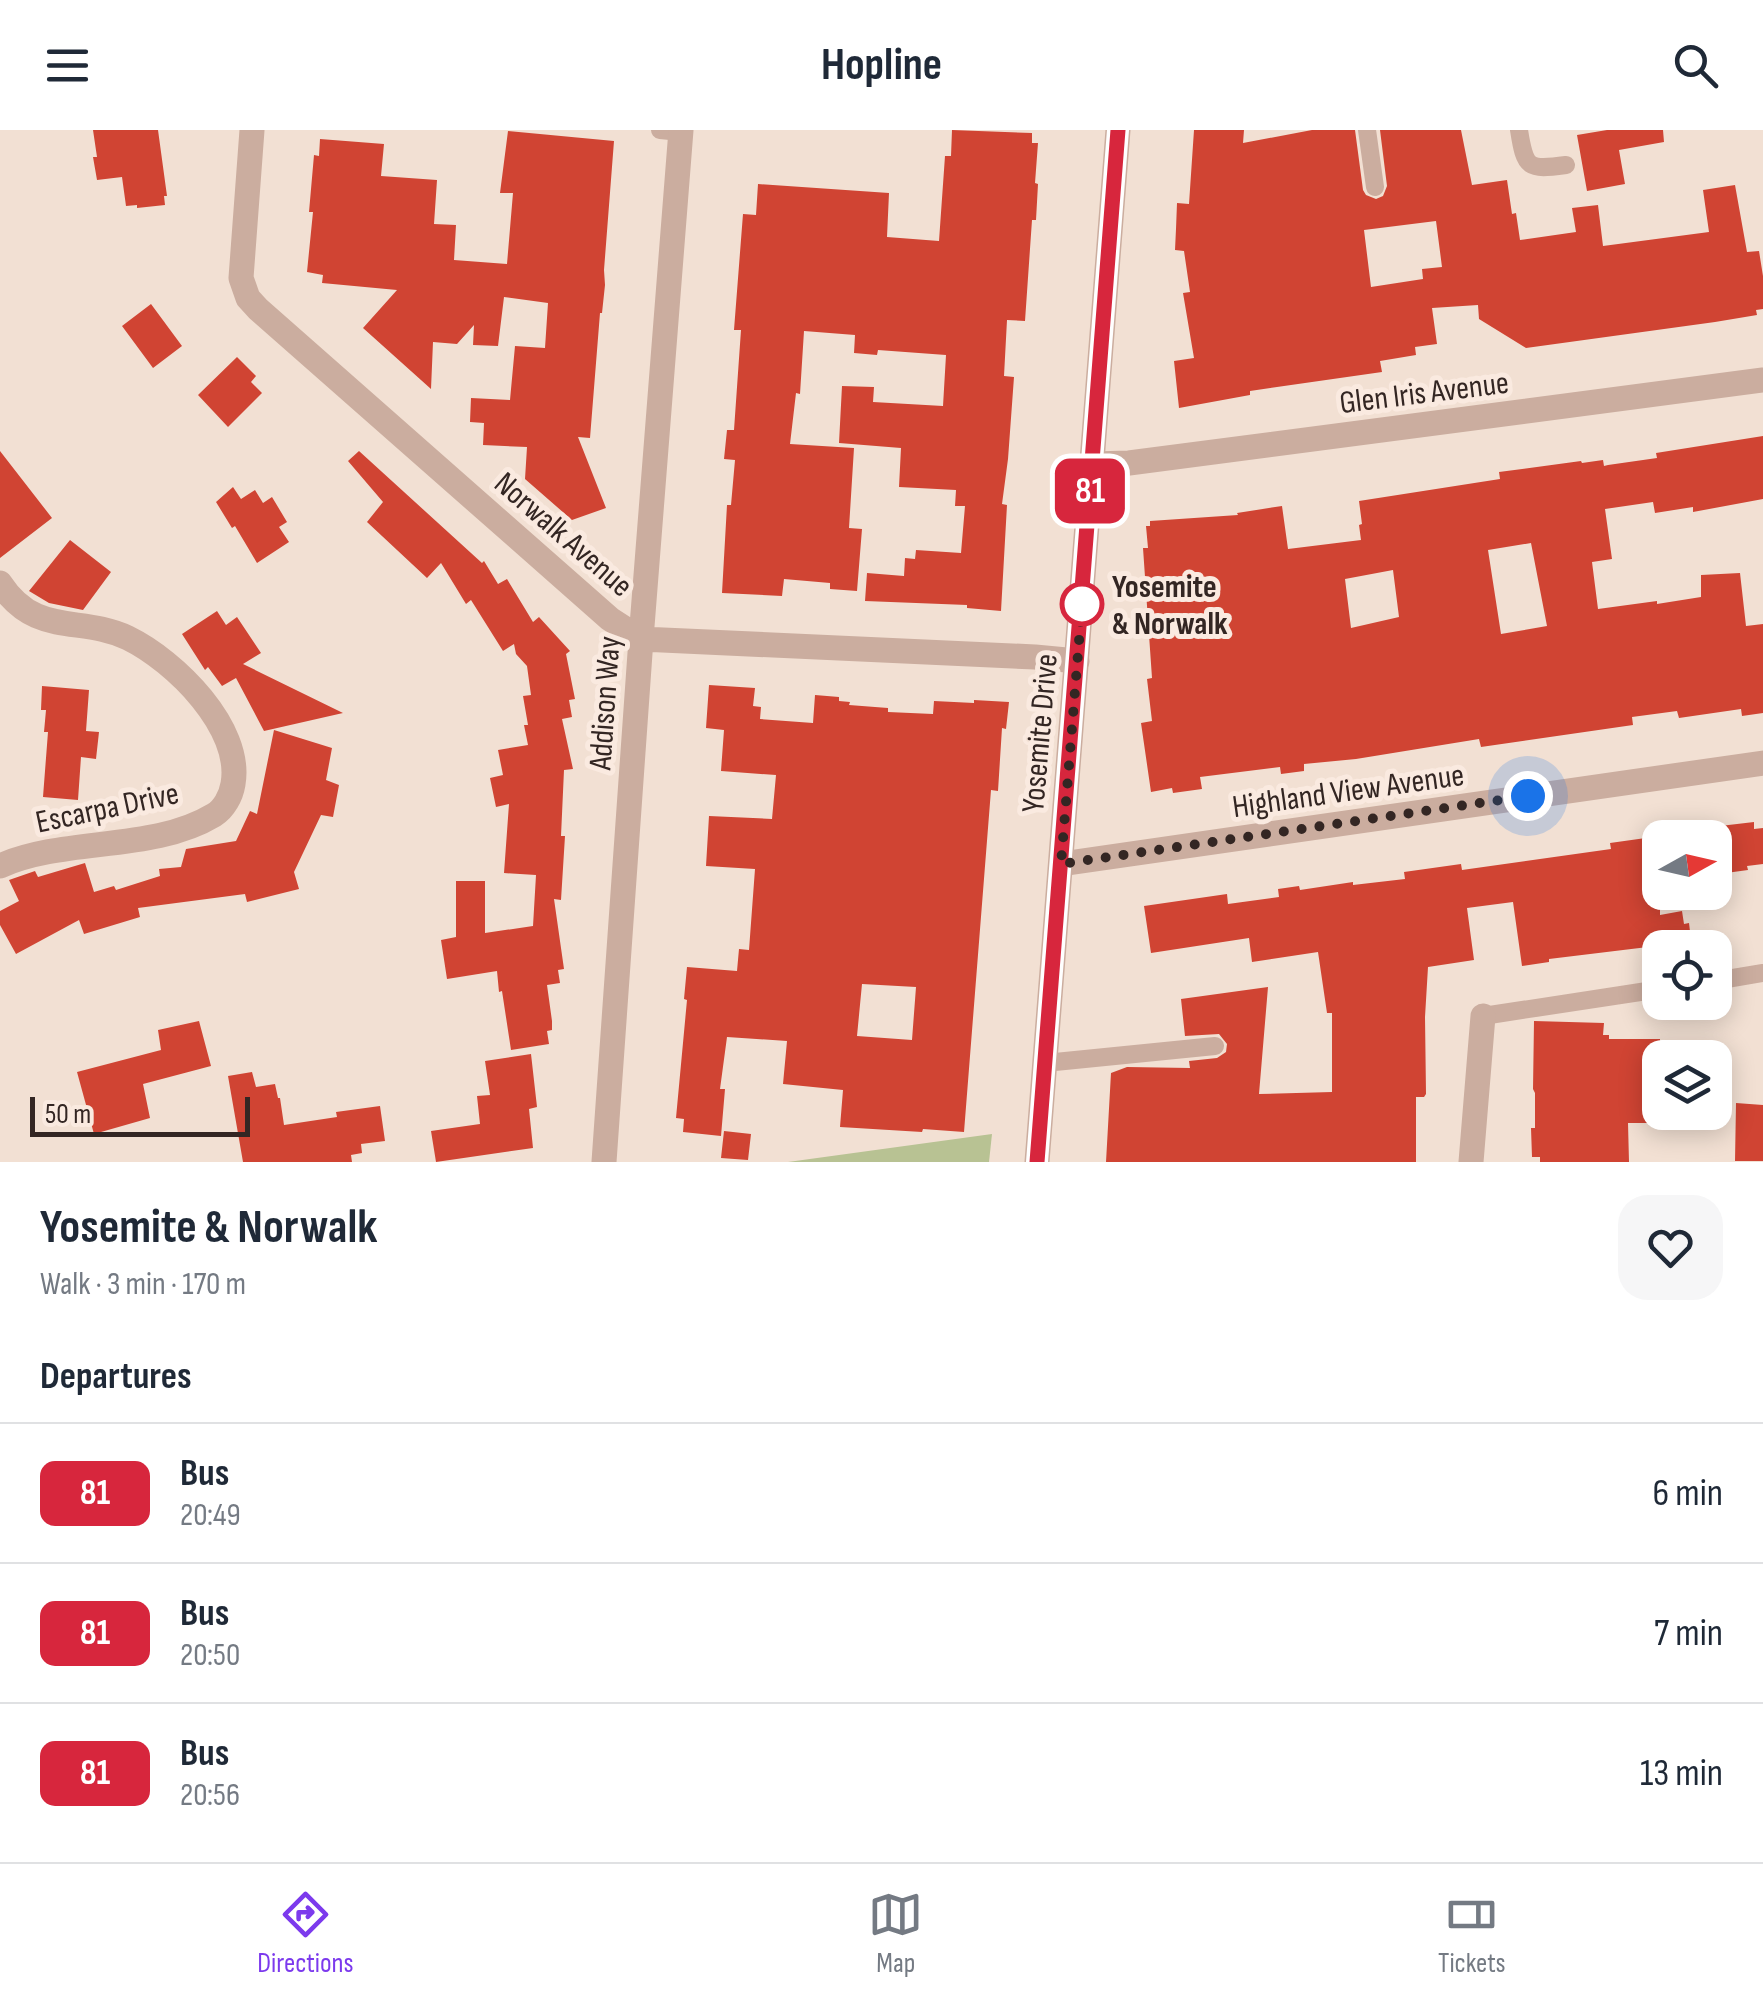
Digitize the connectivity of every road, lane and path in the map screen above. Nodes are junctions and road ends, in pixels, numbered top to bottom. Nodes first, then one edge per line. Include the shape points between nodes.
1 (252, 130) edge
2 (1118, 130) edge
3 (1367, 130) edge
4 (1518, 130) edge
5 (674, 131) edge
6 (1566, 165) dead end
7 (1375, 187) dead end
8 (1763, 380) edge
9 (1092, 464) junction
10 (0, 584) edge
11 (641, 639) junction
12 (1076, 661) junction
13 (1763, 762) edge
14 (1061, 864) junction
15 (0, 866) edge
16 (1763, 974) edge
17 (1732, 978) edge
18 (1642, 992) edge
19 (1483, 1016) joint
20 (1214, 1046) dead end
21 (1045, 1063) junction
22 (604, 1162) edge
23 (1037, 1162) edge
24 (1471, 1162) edge

1 - 11 street, Norwalk Avenue via 242,278 248,298 610,619
2 - 9 street, Yosemite Drive
3 - 7 lane
4 - 6 lane via 1528,164
5 - 11 street, Addison Way
8 - 9 street, Glen Iris Avenue
9 - 12 street, Yosemite Drive
10 - 15 street, Escarpa Drive via 34,616 123,636 172,668 226,734 236,771 232,794 217,813 175,832
11 - 12 street, Norwalk Avenue
11 - 22 street, Addison Way
12 - 14 street, Yosemite Drive
13 - 14 street, Highland View Avenue
14 - 21 street, Yosemite Drive
16 - 17 lane
18 - 19 lane
19 - 24 street
20 - 21 lane
21 - 23 street, Yosemite Drive

